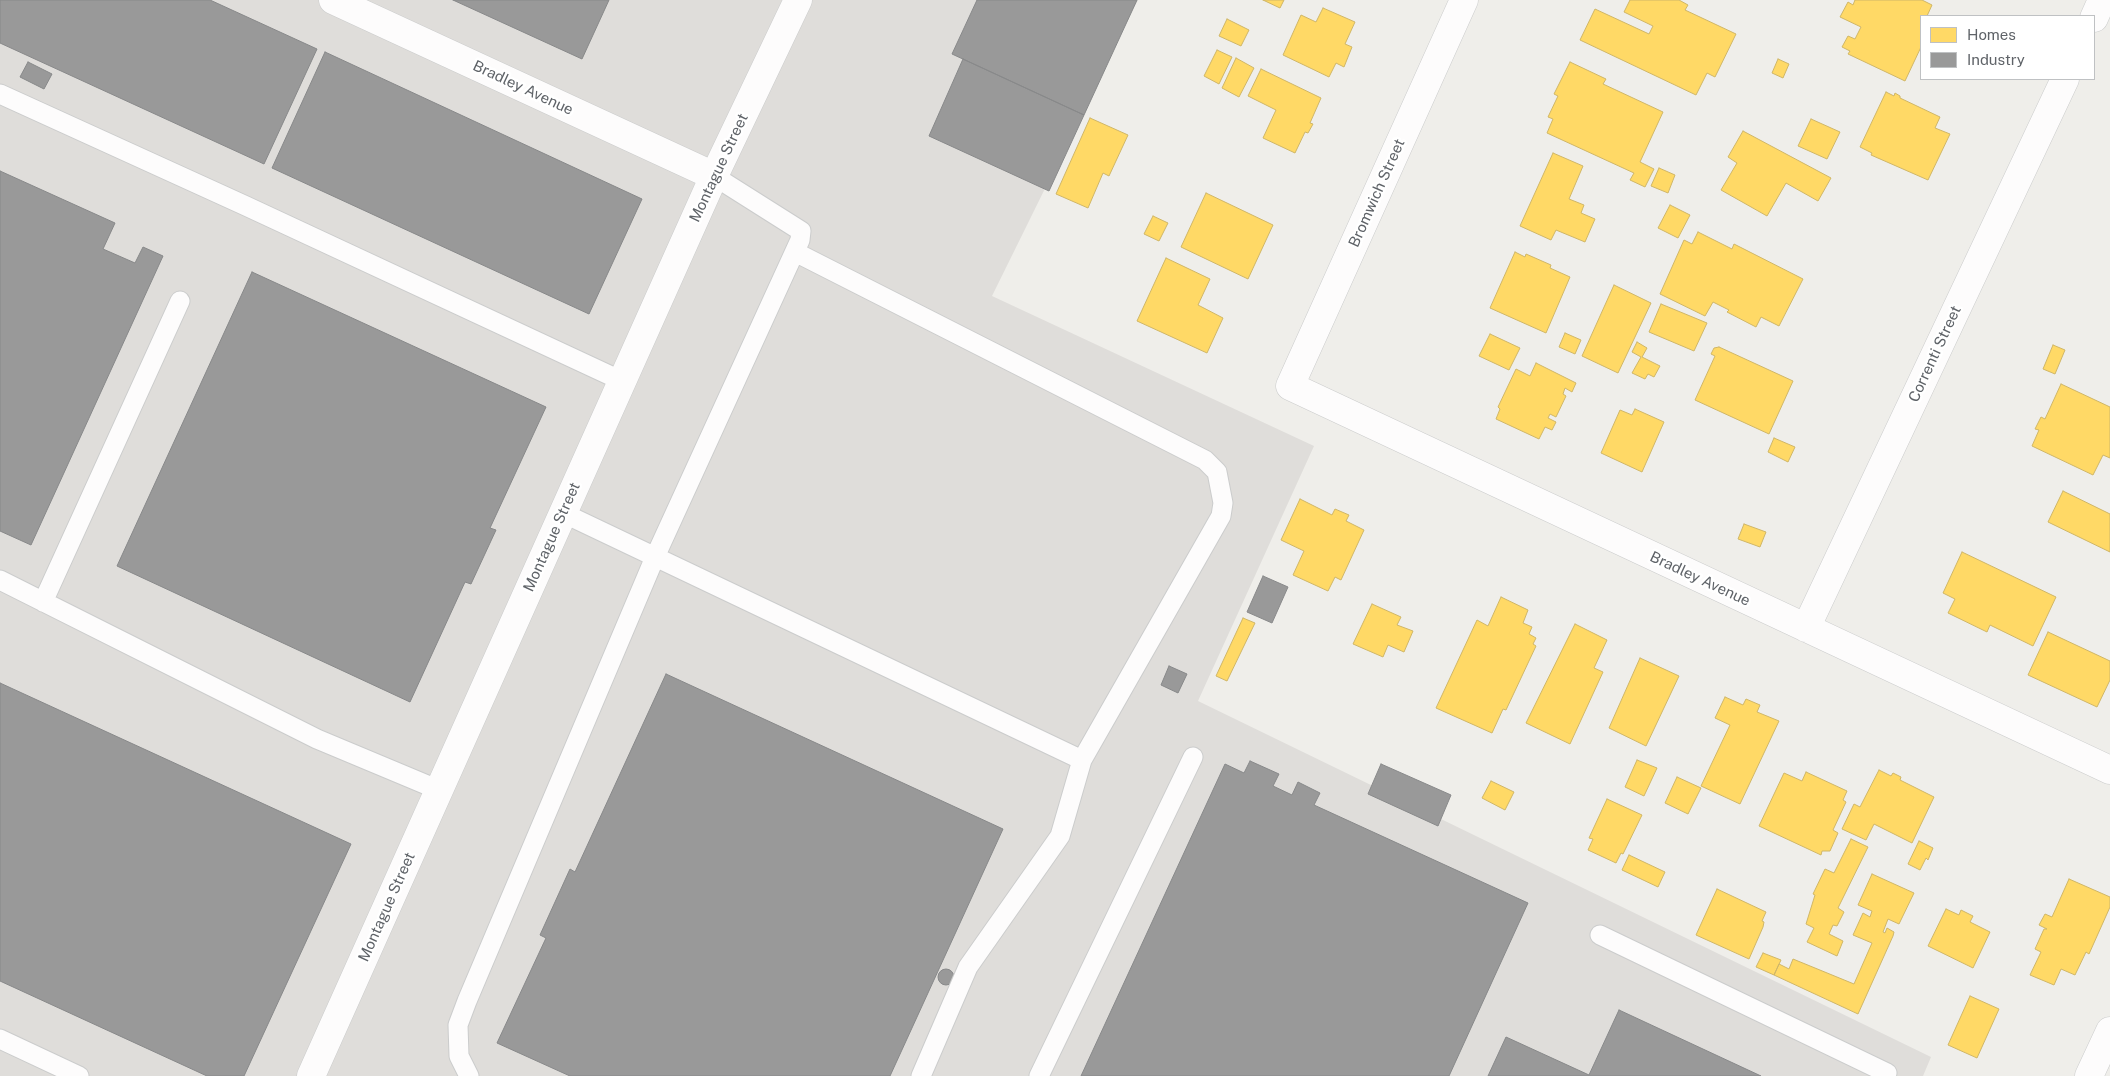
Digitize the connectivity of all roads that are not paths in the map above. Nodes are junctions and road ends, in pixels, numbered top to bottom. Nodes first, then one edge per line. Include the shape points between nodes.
1 (333, 0) edge
2 (798, 0) edge
3 (1464, 0) edge
4 (2102, 0) edge
5 (2095, 16) edge
6 (2065, 80) edge
7 (0, 94) edge
8 (714, 176) junction
9 (795, 252) junction
10 (180, 301) dead end
11 (622, 382) junction
12 (1290, 386) joint
13 (563, 513) junction
14 (655, 557) junction
15 (0, 580) edge
16 (43, 602) junction
17 (1806, 628) junction
18 (1193, 757) dead end
19 (1082, 760) junction
20 (2110, 770) edge
21 (439, 790) junction
22 (1600, 935) dead end
23 (2110, 1031) edge
24 (0, 1038) edge
25 (79, 1076) edge
26 (311, 1076) edge
27 (469, 1076) edge
28 (921, 1076) edge
29 (1039, 1076) edge
30 (1885, 1076) edge
31 (2089, 1076) edge

1 - 8 street, Bradley Avenue
2 - 8 street, Montague Street
3 - 12 street, Bromwich Street
4 - 5 street
6 - 17 street, Correnti Street
7 - 11 lane
8 - 9 lane via 801,231
8 - 11 street, Montague Street
9 - 14 lane
9 - 19 lane via 1205,460 1217,472 1223,503 1221,516
10 - 16 lane
11 - 13 street, Montague Street
12 - 17 street, Bradley Avenue
13 - 14 lane
13 - 21 street, Montague Street
14 - 19 lane
14 - 27 lane via 458,1025 459,1056
15 - 16 lane
16 - 21 lane via 317,739
17 - 20 street, Bradley Avenue
18 - 29 lane
19 - 28 lane via 1060,836 968,967
21 - 26 street, Montague Street
22 - 30 lane
23 - 31 street
24 - 25 lane

